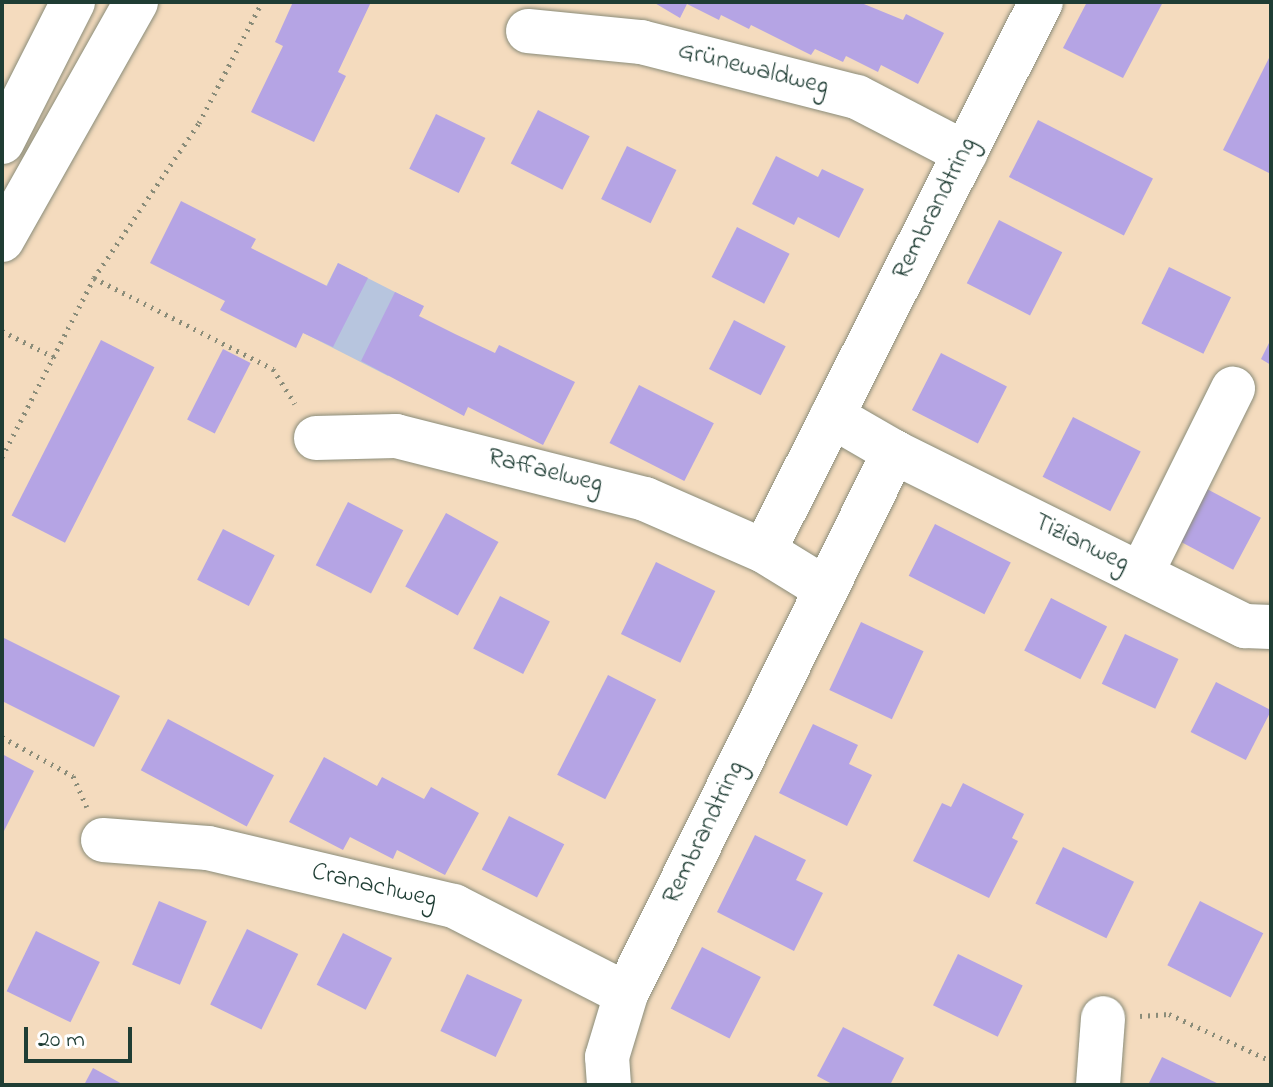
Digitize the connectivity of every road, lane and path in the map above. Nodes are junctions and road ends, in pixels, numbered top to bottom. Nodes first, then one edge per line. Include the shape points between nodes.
1 (73, 2) edge
2 (136, 2) edge
3 (262, 2) edge
4 (1041, 2) edge
5 (528, 31) dead end
6 (2, 142) edge
7 (965, 153) junction
8 (2, 240) edge
9 (94, 278) junction
10 (2, 331) edge
11 (54, 357) junction
12 (1233, 389) dead end
13 (832, 416) junction
14 (316, 438) joint
15 (894, 452) junction
16 (2, 457) edge
17 (764, 551) junction
18 (1141, 574) junction
19 (826, 589) junction
20 (1271, 627) edge
21 (2, 737) edge
22 (103, 840) joint
23 (626, 994) junction
24 (1103, 1018) joint
25 (1271, 1061) edge
26 (609, 1085) edge
27 (1098, 1085) edge

1 - 6 street
2 - 8 street
3 - 9 path via 199,123
4 - 7 street, Rembrandtring
5 - 7 street, Grünewaldweg via 641,42 857,97
7 - 13 street, Rembrandtring
9 - 11 path
9 - 14 path via 273,369
10 - 11 path
11 - 16 path
12 - 18 street
13 - 15 street
13 - 17 street, Rembrandtring
14 - 17 street, Raffaelweg via 396,436 585,481 645,499
15 - 18 street, Tizianweg
15 - 19 street, Rembrandtring
17 - 19 street
18 - 20 street, Tizianweg via 1245,626
19 - 23 street, Rembrandtring
21 - 22 path via 73,776
22 - 23 street, Cranachweg via 208,848 454,906
23 - 26 street, Rembrandtring via 607,1057
24 - 25 path via 1169,1014
24 - 27 street

